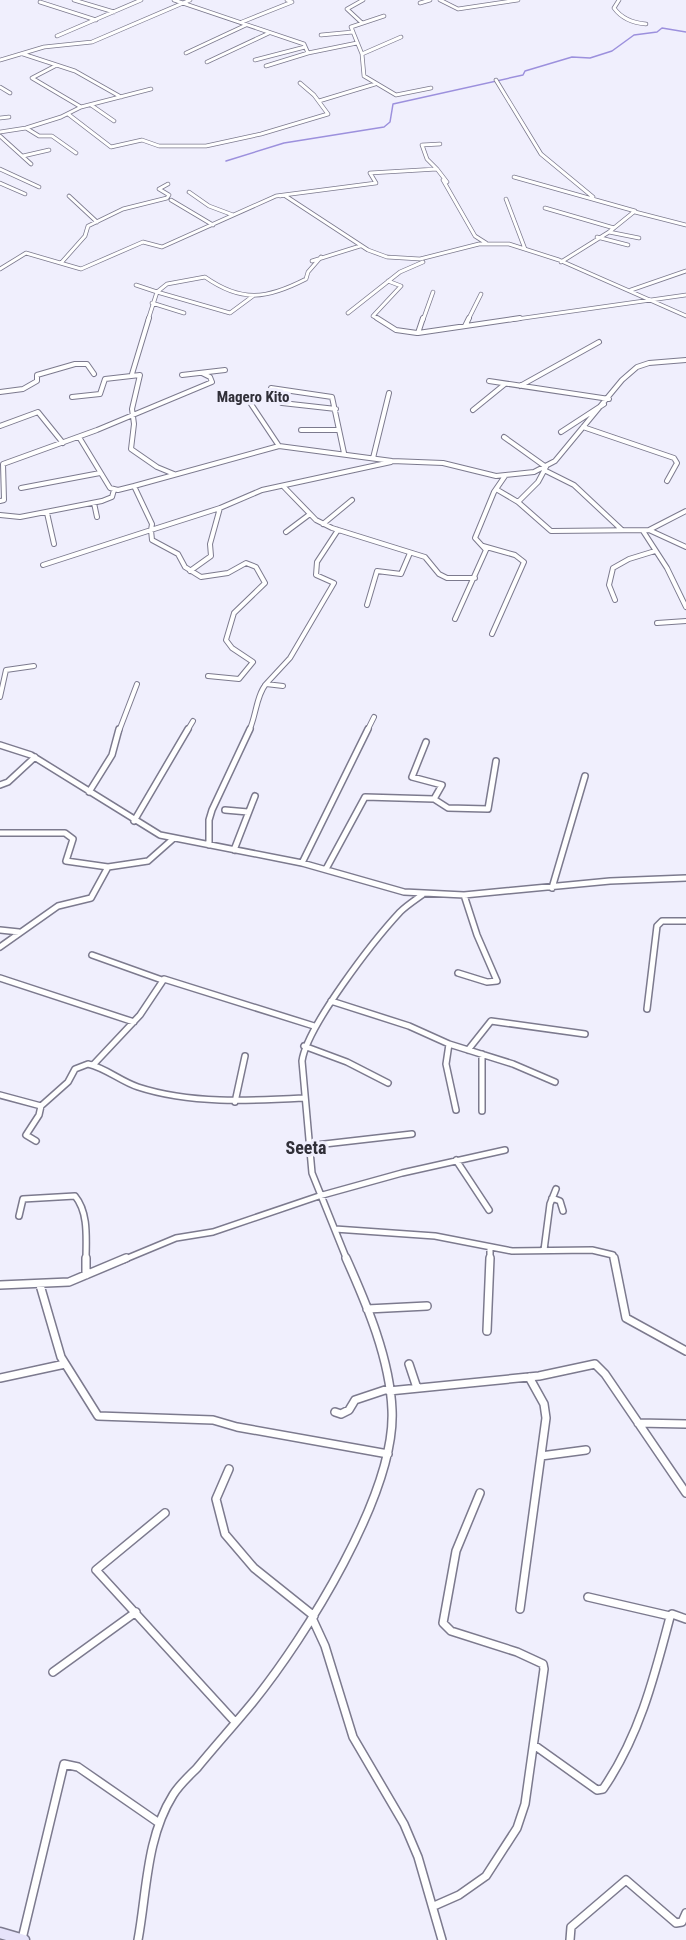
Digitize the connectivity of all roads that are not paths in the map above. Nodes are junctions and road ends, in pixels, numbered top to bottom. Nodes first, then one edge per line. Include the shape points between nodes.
1 (74, 0) edge
2 (141, 0) edge
3 (174, 0) edge
4 (190, 0) edge
5 (287, 0) edge
6 (363, 0) edge
7 (430, 0) edge
8 (440, 0) edge
9 (518, 0) edge
10 (619, 0) edge
11 (40, 2) dead end
12 (185, 3) junction
13 (420, 3) dead end
14 (114, 12) junction
15 (384, 16) dead end
16 (96, 20) junction
17 (361, 22) junction
18 (241, 23) junction
19 (646, 24) dead end
20 (246, 25) junction
21 (353, 32) junction
22 (269, 33) junction
23 (321, 35) dead end
24 (57, 36) dead end
25 (401, 37) dead end
26 (357, 43) junction
27 (305, 47) junction
28 (186, 53) dead end
29 (308, 53) junction
30 (21, 54) junction
31 (362, 54) junction
32 (0, 60) edge
33 (255, 60) dead end
34 (207, 62) dead end
35 (55, 66) junction
36 (266, 66) dead end
37 (496, 80) dead end
38 (300, 83) dead end
39 (375, 84) junction
40 (0, 87) edge
41 (431, 88) dead end
42 (151, 89) dead end
43 (10, 93) dead end
44 (121, 97) junction
45 (319, 101) junction
46 (91, 105) junction
47 (81, 107) junction
48 (68, 114) junction
49 (9, 117) dead end
50 (0, 118) edge
51 (114, 121) dead end
52 (26, 128) junction
53 (0, 134) edge
54 (440, 144) dead end
55 (49, 150) dead end
56 (76, 153) dead end
57 (23, 156) junction
58 (31, 164) dead end
59 (437, 169) junction
60 (0, 170) edge
61 (514, 177) dead end
62 (447, 182) dead end
63 (0, 183) edge
64 (168, 184) dead end
65 (39, 187) dead end
66 (189, 192) dead end
67 (25, 194) dead end
68 (285, 194) junction
69 (69, 196) dead end
70 (506, 199) dead end
71 (171, 200) dead end
72 (597, 200) junction
73 (545, 208) dead end
74 (635, 212) junction
75 (233, 215) junction
76 (97, 222) junction
77 (213, 225) junction
78 (686, 225) edge
79 (614, 228) junction
80 (609, 232) junction
81 (597, 237) junction
82 (639, 238) dead end
83 (487, 244) junction
84 (628, 245) dead end
85 (360, 246) junction
86 (525, 249) junction
87 (321, 257) junction
88 (424, 260) junction
89 (312, 261) dead end
90 (561, 262) junction
91 (61, 263) junction
92 (0, 269) edge
93 (686, 271) edge
94 (388, 281) junction
95 (136, 285) dead end
96 (630, 290) junction
97 (157, 292) junction
98 (433, 292) dead end
99 (481, 294) dead end
100 (686, 295) edge
101 (253, 296) junction
102 (652, 300) junction
103 (152, 303) junction
104 (184, 313) dead end
105 (348, 314) dead end
106 (686, 316) edge
107 (465, 326) junction
108 (417, 333) junction
109 (599, 342) dead end
110 (686, 360) edge
111 (225, 370) dead end
112 (202, 373) junction
113 (94, 374) dead end
114 (132, 374) junction
115 (182, 375) dead end
116 (489, 381) dead end
117 (505, 384) junction
118 (520, 386) junction
119 (271, 388) dead end
120 (0, 392) edge
121 (389, 393) dead end
122 (72, 396) dead end
123 (609, 399) junction
124 (282, 403) dead end
125 (605, 403) junction
126 (251, 404) dead end
127 (336, 409) junction
128 (473, 410) dead end
129 (132, 416) junction
130 (0, 426) edge
131 (583, 427) junction
132 (301, 430) dead end
133 (339, 430) junction
134 (561, 432) dead end
135 (79, 437) junction
136 (504, 437) dead end
137 (63, 443) junction
138 (279, 446) junction
139 (344, 453) junction
140 (373, 458) junction
141 (392, 461) junction
142 (545, 469) junction
143 (100, 473) junction
144 (174, 474) junction
145 (1, 476) edge
146 (505, 476) junction
147 (667, 481) dead end
148 (134, 486) junction
149 (284, 487) junction
150 (21, 488) dead end
151 (496, 489) junction
152 (114, 490) junction
153 (352, 500) dead end
154 (1, 501) edge
155 (518, 502) junction
156 (94, 503) junction
157 (220, 508) junction
158 (686, 511) edge
159 (47, 513) junction
160 (310, 514) junction
161 (0, 515) edge
162 (97, 517) dead end
163 (323, 524) junction
164 (151, 530) junction
165 (338, 530) junction
166 (622, 530) junction
167 (646, 530) junction
168 (286, 532) dead end
169 (54, 544) dead end
170 (483, 546) junction
171 (686, 547) edge
172 (655, 551) junction
173 (410, 553) junction
174 (43, 565) dead end
175 (190, 571) junction
176 (475, 578) junction
177 (458, 581) junction
178 (471, 585) junction
179 (615, 600) dead end
180 (367, 605) dead end
181 (686, 607) edge
182 (455, 619) dead end
183 (686, 621) edge
184 (657, 623) dead end
185 (492, 634) dead end
186 (34, 666) dead end
187 (208, 676) dead end
188 (137, 684) dead end
189 (265, 685) junction
190 (282, 686) dead end
191 (0, 697) edge
192 (374, 717) dead end
193 (193, 721) dead end
194 (426, 742) dead end
195 (0, 745) edge
196 (35, 757) junction
197 (496, 761) dead end
198 (585, 776) dead end
199 (0, 785) edge
200 (89, 792) junction
201 (255, 796) dead end
202 (434, 799) junction
203 (225, 810) dead end
204 (249, 812) junction
205 (134, 821) junction
206 (0, 833) edge
207 (174, 838) junction
208 (209, 845) junction
209 (234, 850) junction
210 (302, 863) junction
211 (108, 867) junction
212 (326, 869) junction
213 (686, 878) edge
214 (552, 888) junction
215 (422, 895) junction
216 (464, 895) junction
217 (686, 921) edge
218 (0, 930) edge
219 (19, 932) junction
220 (0, 947) edge
221 (92, 955) dead end
222 (458, 973) dead end
223 (0, 978) edge
224 (162, 980) junction
225 (331, 1001) junction
226 (647, 1009) dead end
227 (134, 1022) junction
228 (314, 1026) junction
229 (585, 1034) dead end
230 (449, 1044) junction
231 (304, 1046) junction
232 (468, 1050) junction
233 (483, 1054) junction
234 (244, 1056) dead end
235 (93, 1065) junction
236 (388, 1083) dead end
237 (555, 1083) dead end
238 (0, 1095) edge
239 (303, 1098) junction
240 (235, 1102) junction
241 (41, 1106) junction
242 (456, 1110) dead end
243 (482, 1111) dead end
244 (412, 1134) dead end
245 (36, 1141) dead end
246 (308, 1146) junction
247 (505, 1150) dead end
248 (456, 1160) junction
249 (556, 1190) dead end
250 (319, 1196) junction
251 (552, 1198) junction
252 (489, 1210) dead end
253 (563, 1211) dead end
254 (19, 1216) dead end
255 (335, 1229) junction
256 (490, 1248) junction
257 (544, 1250) junction
258 (86, 1275) junction
259 (0, 1285) edge
260 (40, 1285) junction
261 (427, 1306) dead end
262 (367, 1309) junction
263 (487, 1330) dead end
264 (686, 1351) edge
265 (65, 1364) junction
266 (410, 1364) dead end
267 (529, 1377) junction
268 (0, 1378) edge
269 (417, 1388) junction
270 (389, 1390) junction
271 (335, 1412) dead end
272 (638, 1423) junction
273 (686, 1424) edge
274 (586, 1450) dead end
275 (388, 1454) junction
276 (541, 1456) junction
277 (229, 1469) dead end
278 (480, 1493) dead end
279 (686, 1493) edge
280 (165, 1513) dead end
281 (588, 1597) dead end
282 (520, 1610) dead end
283 (136, 1612) junction
284 (670, 1616) junction
285 (314, 1618) junction
286 (686, 1619) edge
287 (53, 1672) dead end
288 (235, 1722) junction
289 (534, 1744) junction
290 (159, 1823) junction
291 (434, 1906) junction
292 (686, 1913) edge
293 (0, 1933) edge
294 (23, 1940) edge
295 (138, 1940) edge
296 (442, 1940) edge
297 (570, 1940) edge

1 - 14 street
2 - 14 street
3 - 12 street
4 - 12 street
5 - 18 street via 292,2
6 - 17 street via 347,9
7 - 13 street
8 - 9 street via 460,9
10 - 19 street via 616,11 630,22
11 - 16 street
12 - 18 street
12 - 30 street via 92,42 44,47
14 - 16 street
15 - 17 street
16 - 24 street
17 - 21 street via 352,26
18 - 20 street
20 - 22 street
20 - 28 street
21 - 23 street
21 - 26 street
22 - 27 street
22 - 34 street
25 - 31 street
26 - 29 street
26 - 31 street
27 - 29 street
27 - 33 street
29 - 36 street
30 - 32 street
30 - 35 street
31 - 39 street via 364,76
35 - 44 street via 92,78
35 - 47 street via 32,78
37 - 72 street via 542,154
38 - 45 street
39 - 41 street via 396,95
39 - 45 street
40 - 43 street
42 - 44 street
44 - 46 street
45 - 48 street via 328,114 269,133 180,149 151,146 142,140 111,147
46 - 47 street
46 - 51 street
47 - 48 street
48 - 52 street
49 - 50 street
52 - 53 street
52 - 56 street via 39,136 52,136
53 - 57 street
54 - 59 street via 422,145 427,159
55 - 57 street
57 - 58 street
59 - 62 street
59 - 68 street via 370,173 376,183
59 - 83 street via 475,236
60 - 65 street
61 - 72 street
63 - 67 street
64 - 76 street via 159,189 169,195 167,198 123,208
66 - 75 street via 209,206
68 - 75 street
68 - 85 street
69 - 76 street
70 - 86 street
71 - 77 street
72 - 74 street
73 - 79 street
74 - 78 street
74 - 79 street
75 - 77 street
76 - 91 street via 88,226 85,236
77 - 91 street via 162,247 143,242 81,269
79 - 80 street
80 - 81 street
80 - 82 street
81 - 84 street
81 - 90 street
83 - 86 street
83 - 88 street
85 - 87 street
85 - 88 street via 383,257 410,262
86 - 90 street
87 - 89 street
87 - 101 street via 306,279 268,296
88 - 94 street
90 - 96 street
91 - 92 street via 26,253
93 - 96 street
94 - 105 street
94 - 108 street via 401,286 373,315 396,330
95 - 97 street
96 - 102 street
97 - 101 street via 168,283 205,277 225,291
97 - 101 street via 230,314
97 - 103 street
98 - 108 street
99 - 107 street
100 - 102 street
102 - 106 street
102 - 107 street
103 - 104 street
103 - 114 street
107 - 108 street
109 - 118 street
110 - 123 street via 638,367 622,380
111 - 112 street
112 - 115 street
112 - 129 street via 212,382
113 - 120 street via 87,364 75,364 37,375 37,381 23,389
114 - 122 street via 103,380 100,394
114 - 129 street via 141,378
116 - 117 street
117 - 118 street
117 - 128 street
118 - 123 street
119 - 127 street via 328,395
121 - 140 street
123 - 125 street
124 - 127 street
125 - 131 street
125 - 134 street
126 - 138 street
127 - 133 street
129 - 135 street
129 - 144 street via 132,451
130 - 137 street via 37,412
131 - 142 street
131 - 147 street via 674,459 677,463
132 - 133 street
133 - 139 street
135 - 137 street
135 - 143 street
136 - 142 street
137 - 145 street via 5,463
138 - 139 street
138 - 144 street
139 - 140 street
140 - 141 street
141 - 146 street via 443,463
141 - 149 street
142 - 146 street
142 - 155 street
142 - 166 street via 574,485
143 - 150 street
143 - 152 street
144 - 148 street
145 - 154 street
146 - 151 street
148 - 152 street
148 - 164 street via 149,516
149 - 157 street via 262,490
149 - 160 street
151 - 155 street
151 - 170 street via 475,538
152 - 156 street via 111,498
153 - 163 street
155 - 166 street via 552,531
156 - 159 street
156 - 162 street
157 - 164 street
157 - 175 street via 220,519 210,538 211,556
158 - 167 street
159 - 161 street
159 - 169 street
160 - 163 street
160 - 168 street
163 - 165 street
164 - 174 street
164 - 175 street via 152,540 178,554
165 - 173 street
165 - 189 street via 316,562 316,575 334,583 290,658
166 - 167 street
167 - 171 street
167 - 172 street
170 - 176 street via 486,552
170 - 185 street via 515,555 524,562
172 - 179 street via 629,558 613,568 609,585
172 - 181 street
173 - 177 street via 426,558 439,574
173 - 180 street via 401,573 376,571
175 - 187 street via 204,577 228,573 246,563 256,567 265,583 234,613 226,640 253,660 252,664 239,678
176 - 177 street
176 - 178 street
177 - 178 street
178 - 182 street
183 - 184 street
186 - 191 street via 6,670
188 - 200 street via 112,755
189 - 190 street
189 - 208 street via 256,717 215,802 209,820
192 - 210 street
193 - 205 street
194 - 202 street via 412,777 442,785
195 - 196 street
196 - 199 street
196 - 200 street
197 - 202 street via 488,809 448,808
198 - 214 street
200 - 205 street
201 - 204 street
202 - 212 street via 365,797
203 - 204 street
204 - 209 street
205 - 207 street
206 - 211 street via 65,833 74,839 66,861
207 - 208 street
207 - 211 street via 148,861
208 - 209 street
209 - 210 street
210 - 212 street
211 - 219 street via 91,898 58,906
212 - 215 street
213 - 214 street
214 - 216 street
215 - 216 street
215 - 225 street via 402,911
216 - 222 street via 497,981
217 - 226 street via 662,921 657,926
218 - 219 street
219 - 220 street
221 - 224 street
223 - 227 street
224 - 227 street
224 - 228 street
225 - 228 street
225 - 230 street via 409,1026
227 - 235 street
228 - 231 street
229 - 232 street via 490,1021
230 - 232 street
230 - 242 street via 446,1065
231 - 236 street
231 - 239 street
232 - 233 street
233 - 237 street
233 - 243 street
234 - 240 street
235 - 240 street via 135,1086
235 - 241 street via 79,1066 68,1082
238 - 241 street
239 - 240 street
239 - 246 street
241 - 245 street via 26,1135
244 - 246 street
246 - 250 street
247 - 248 street
248 - 250 street
248 - 252 street
249 - 251 street
250 - 255 street
250 - 258 street via 213,1232 176,1238
251 - 253 street via 560,1201
251 - 257 street
254 - 258 street via 23,1199 75,1196 82,1201
255 - 256 street via 435,1236
255 - 262 street
256 - 257 street
256 - 263 street
257 - 264 street via 592,1250 613,1255 626,1318
258 - 260 street via 69,1282
259 - 260 street
260 - 265 street
261 - 262 street
262 - 270 street
265 - 268 street
265 - 275 street via 98,1416 213,1420
266 - 269 street
267 - 269 street
267 - 272 street via 595,1364
267 - 276 street via 547,1411
269 - 270 street
270 - 271 street via 355,1400 341,1414
270 - 275 street via 392,1410
272 - 273 street
272 - 279 street
274 - 276 street
275 - 285 street via 355,1537
276 - 282 street
277 - 285 street via 216,1499 221,1506 220,1521 225,1533 253,1566
278 - 289 street via 456,1551 441,1619 451,1631 543,1664
280 - 283 street via 96,1570
281 - 284 street
283 - 287 street
283 - 288 street
284 - 286 street
284 - 289 street via 629,1750 603,1789 597,1790
285 - 288 street
285 - 291 street via 353,1737 404,1824
288 - 290 street via 173,1795
289 - 291 street via 525,1804 517,1828 480,1881
290 - 294 street via 78,1767 64,1764
290 - 295 street via 151,1847
291 - 296 street
292 - 297 street via 682,1922 676,1923 626,1880 571,1927
293 - 294 street

